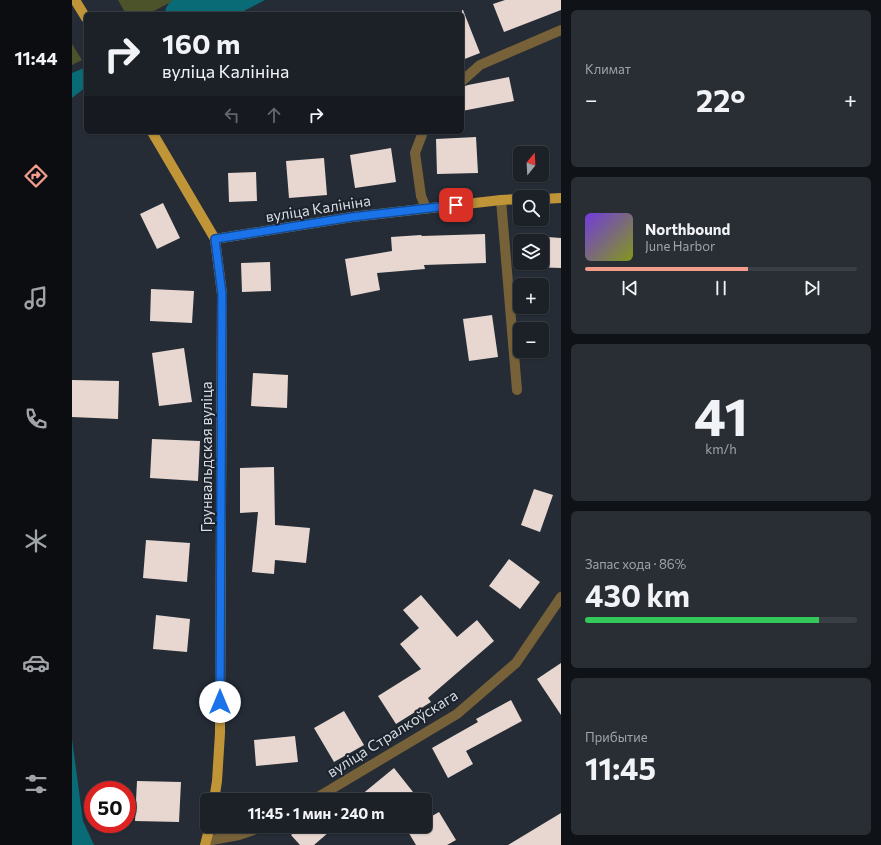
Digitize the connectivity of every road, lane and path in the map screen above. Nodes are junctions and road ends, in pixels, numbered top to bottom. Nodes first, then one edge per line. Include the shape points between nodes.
1 (76, 0) edge
2 (84, 14) edge
3 (561, 30) edge
4 (464, 79) edge
5 (153, 134) edge
6 (422, 134) edge
7 (549, 198) edge
8 (561, 198) edge
9 (513, 199) edge
10 (501, 200) junction
11 (426, 208) junction
12 (215, 239) junction
13 (517, 390) dead end
14 (561, 597) edge
15 (215, 793) edge
16 (325, 793) edge
17 (208, 833) edge
18 (245, 833) edge
19 (206, 843) edge

1 - 2 main road
3 - 4 street via 480,66
5 - 12 main road, Грунвальдская вуліца
6 - 11 street via 415,153 421,196
7 - 8 main road
9 - 10 main road, вуліца Калініна
10 - 11 main road, вуліца Калініна
10 - 13 street
11 - 12 main road, вуліца Калініна
12 - 15 main road, Грунвальдская вуліца via 222,294 220,733
14 - 16 street, вуліца Стралкоўскага via 516,663 457,714
17 - 19 main road
18 - 19 street

